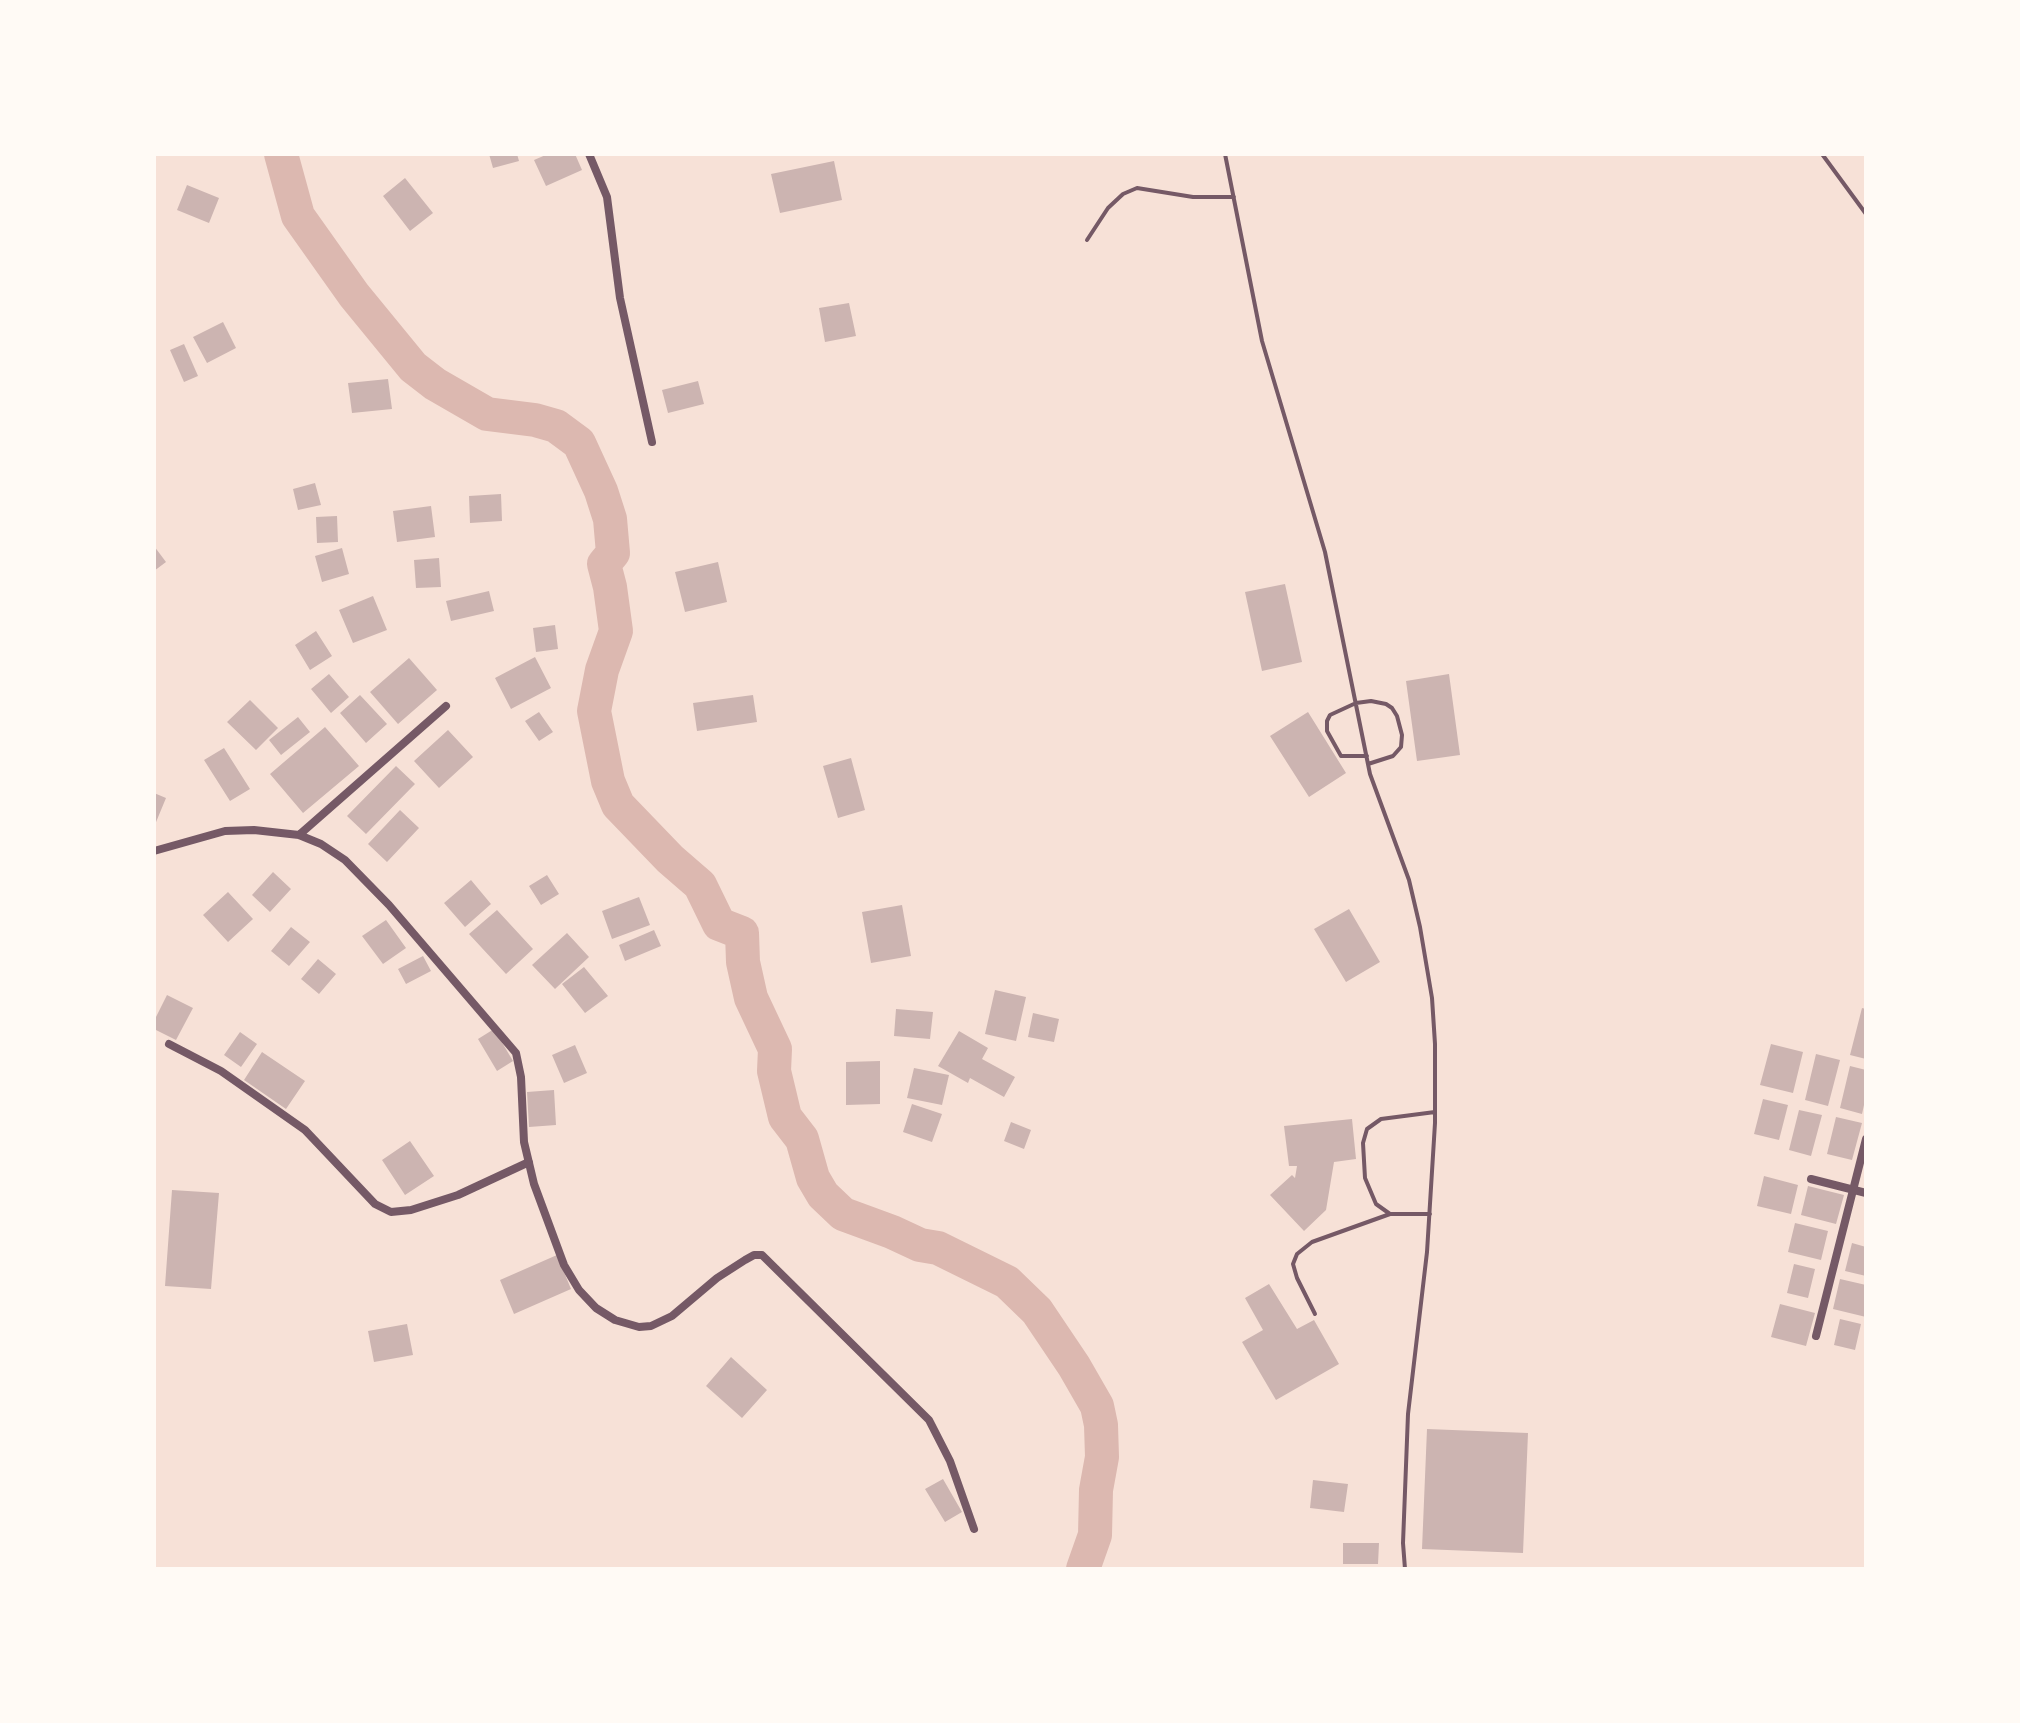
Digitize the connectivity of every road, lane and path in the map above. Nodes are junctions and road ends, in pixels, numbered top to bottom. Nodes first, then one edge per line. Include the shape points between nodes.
1 (589, 154) edge
2 (1225, 154) edge
3 (1822, 154) edge
4 (1234, 197) junction
5 (1866, 214) edge
6 (1087, 240) dead end
7 (652, 442) dead end
8 (1356, 703) junction
9 (446, 706) dead end
10 (1367, 756) junction
11 (1368, 764) junction
12 (299, 835) junction
13 (154, 851) edge
14 (169, 1044) dead end
15 (1435, 1112) junction
16 (1866, 1139) edge
17 (529, 1162) junction
18 (1811, 1179) dead end
19 (1852, 1189) junction
20 (1866, 1193) edge
21 (1390, 1214) junction
22 (1430, 1214) junction
23 (1315, 1314) dead end
24 (1816, 1336) dead end
25 (974, 1529) dead end
26 (1405, 1569) edge

1 - 7 street via 607,197 620,298
2 - 4 lane
3 - 5 lane
4 - 6 lane via 1137,188 1108,208
4 - 8 lane via 1262,341 1325,552
8 - 10 lane
8 - 10 lane via 1330,715 1327,731 1341,756
8 - 11 lane via 1371,701 1392,708 1402,735 1393,756
9 - 12 street
10 - 11 lane
11 - 15 lane via 1420,927 1432,998
12 - 13 street via 225,831
12 - 17 street via 321,844 367,880 516,1053
14 - 17 street via 221,1071 305,1130 375,1204 391,1212 458,1195
15 - 21 lane via 1381,1119 1367,1129 1365,1178 1376,1204
15 - 22 lane
16 - 19 street
17 - 25 street via 570,1277 596,1308 615,1320 651,1326 754,1255 773,1264 929,1420
18 - 19 street
19 - 20 street
19 - 24 street
21 - 22 lane
21 - 23 lane via 1312,1242 1297,1254 1297,1278
22 - 26 lane via 1408,1414

